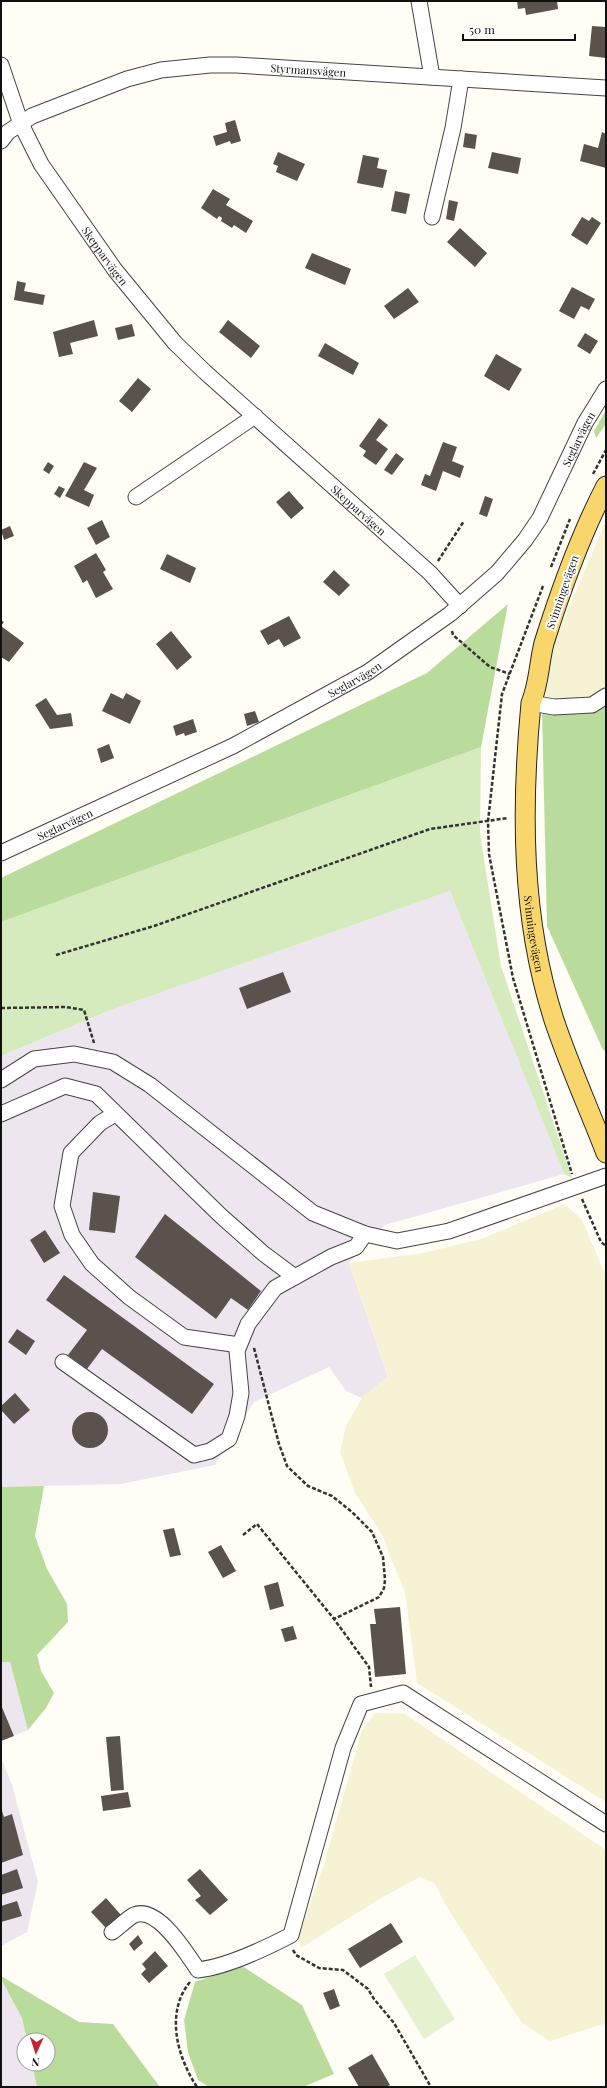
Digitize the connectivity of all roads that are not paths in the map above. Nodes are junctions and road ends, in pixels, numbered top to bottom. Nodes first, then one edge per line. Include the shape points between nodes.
1 (419, 1) edge
2 (1, 65) edge
3 (432, 77) junction
4 (461, 79) junction
5 (606, 88) edge
6 (21, 124) junction
7 (1, 141) edge
8 (432, 217) dead end
9 (606, 389) edge
10 (255, 416) junction
11 (606, 486) edge
12 (136, 497) dead end
13 (455, 610) junction
14 (606, 696) edge
15 (531, 703) junction
16 (1, 853) edge
17 (1, 1080) edge
18 (1, 1114) edge
19 (115, 1114) junction
20 (606, 1152) edge
21 (606, 1176) edge
22 (365, 1234) junction
23 (295, 1277) junction
24 (240, 1345) junction
25 (63, 1362) dead end
26 (606, 1824) edge
27 (112, 1932) dead end

1 - 3 street
2 - 6 street, Skepparvägen
3 - 4 street, Styrmansvägen
3 - 6 street, Styrmansvägen via 236,65 189,66 127,79 32,116
4 - 5 street, Styrmansvägen
4 - 8 street via 453,128
6 - 7 street, Styrmansvägen via 8,132
6 - 10 street, Skepparvägen via 41,164 115,270 176,343
9 - 13 street, Seglarvägen via 585,423 540,518 507,563
10 - 12 street
10 - 13 street, Skepparvägen via 430,573
11 - 15 main road, Svinningevägen via 557,600
13 - 16 street, Seglarvägen via 368,672 233,746
14 - 15 street via 592,705 554,707
15 - 20 main road, Svinningevägen via 524,816 527,884 542,972 554,1020
17 - 22 street via 34,1059 74,1054 113,1062 150,1085 313,1213
18 - 19 street via 65,1086 96,1094
19 - 23 street via 221,1216
19 - 24 street via 100,1123 71,1153 62,1206 72,1236 92,1264 128,1297 184,1337
21 - 22 street via 448,1232 396,1242
22 - 23 street via 356,1247
23 - 24 street via 275,1288 248,1324
24 - 25 street via 237,1351 241,1393 238,1416 229,1439 210,1451 194,1455
26 - 27 street via 403,1693 361,1704 343,1748 291,1935 208,1969 198,1970 162,1923 148,1914 135,1915

